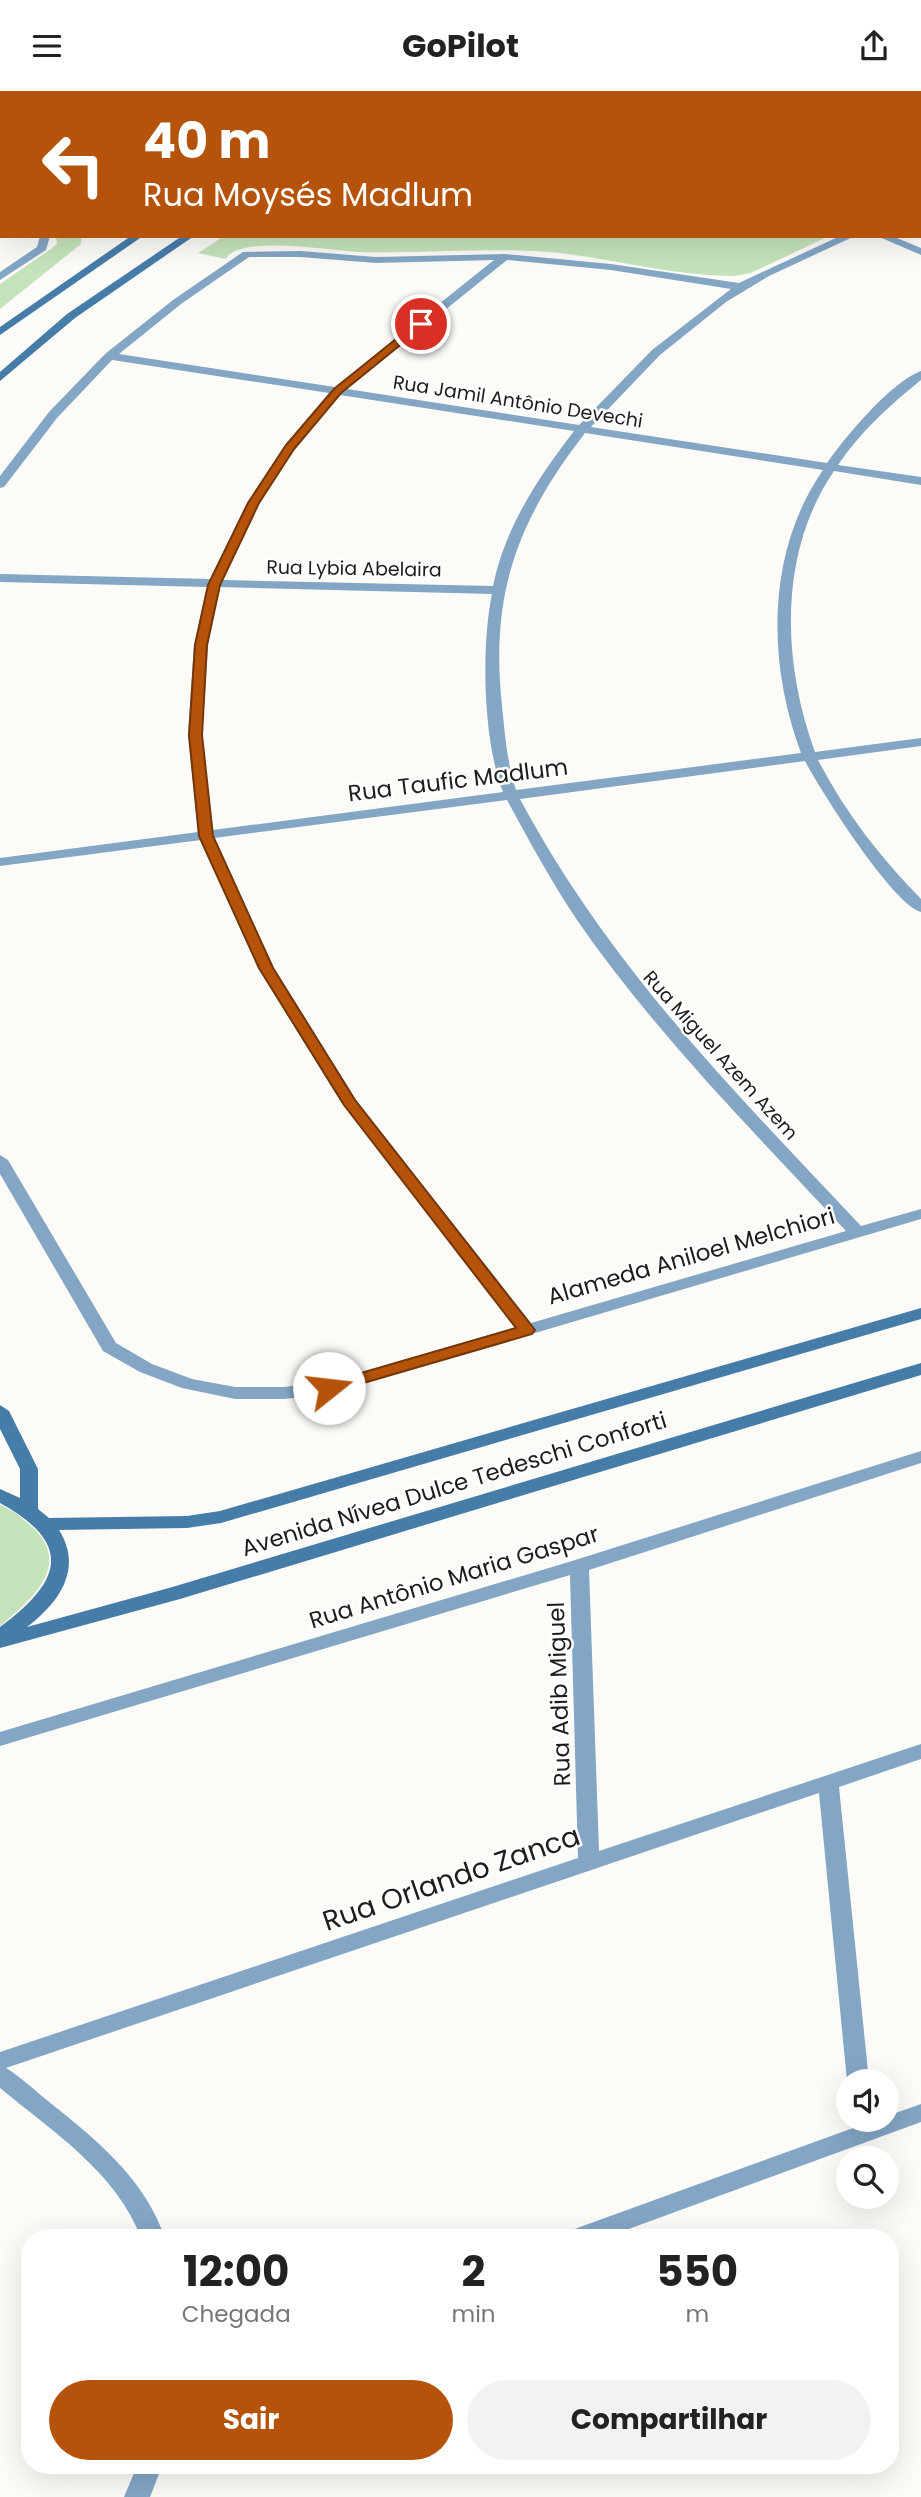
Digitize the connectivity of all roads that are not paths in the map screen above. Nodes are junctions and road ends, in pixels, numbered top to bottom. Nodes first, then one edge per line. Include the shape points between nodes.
1 (44, 238) edge
2 (135, 238) edge
3 (186, 238) edge
4 (846, 238) edge
5 (888, 238) edge
6 (921, 252) edge
7 (505, 257) junction
8 (0, 277) edge
9 (741, 287) junction
10 (0, 332) edge
11 (109, 356) junction
12 (921, 374) edge
13 (0, 378) edge
14 (337, 391) junction
15 (581, 429) junction
16 (827, 466) junction
17 (921, 481) edge
18 (0, 484) edge
19 (0, 578) edge
20 (214, 585) junction
21 (497, 590) junction
22 (921, 742) edge
23 (810, 757) junction
24 (511, 796) junction
25 (206, 836) junction
26 (0, 862) edge
27 (921, 908) edge
28 (0, 1160) edge
29 (921, 1214) edge
30 (857, 1232) junction
31 (921, 1313) edge
32 (527, 1330) junction
33 (921, 1369) edge
34 (0, 1411) edge
35 (921, 1457) edge
36 (0, 1495) edge
37 (29, 1509) junction
38 (45, 1524) junction
39 (579, 1566) junction
40 (0, 1639) edge
41 (0, 1739) edge
42 (921, 1751) edge
43 (828, 1784) junction
44 (589, 1863) junction
45 (0, 2061) edge
46 (857, 2069) edge
47 (0, 2075) edge
48 (921, 2113) edge
49 (899, 2118) edge
50 (850, 2132) edge
51 (151, 2229) edge
52 (600, 2229) edge
53 (146, 2474) edge
54 (137, 2497) edge

1 - 8 street via 42,248
2 - 10 main road
3 - 13 main road via 71,316
4 - 9 street, Rua Miguel Azem Azem
5 - 6 street
7 - 9 street
7 - 11 street via 376,260 247,254
7 - 14 street
9 - 15 street, Rua Miguel Azem Azem via 677,334
11 - 14 street, Rua Jamil Antônio Devechi
11 - 18 street via 53,415
12 - 16 street via 859,429
14 - 15 street, Rua Jamil Antônio Devechi
14 - 20 street via 290,447 253,503
15 - 16 street, Rua Jamil Antônio Devechi
15 - 21 street, Rua Miguel Azem Azem via 546,473 517,525
16 - 17 street, Rua Jamil Antônio Devechi
16 - 23 street via 804,509 789,555 782,613 787,680
19 - 20 street, Rua Lybia Abelaira
20 - 21 street, Rua Lybia Abelaira
20 - 25 street via 201,645 195,735
21 - 24 street, Rua Miguel Azem Azem via 492,672
22 - 23 street, Rua Taufic Madlum
23 - 24 street, Rua Taufic Madlum
23 - 27 street via 844,818
24 - 25 street, Rua Taufic Madlum
24 - 30 street, Rua Miguel Azem Azem via 577,910 648,1006
25 - 26 street, Rua Taufic Madlum
25 - 32 street via 266,968 349,1102
28 - 32 street, Alameda Aniloel Melchiori via 109,1347 188,1384 234,1393 329,1388
29 - 30 street, Alameda Aniloel Melchiori
30 - 32 street, Alameda Aniloel Melchiori
31 - 38 main road, Avenida Nívea Dulce Tedeschi Conforti via 220,1517 187,1523
33 - 40 main road, Avenida Nívea Dulce Tedeschi Conforti via 173,1594
34 - 37 main road via 29,1469
35 - 39 street, Rua Antônio Maria Gaspar
36 - 37 main road
37 - 38 main road
38 - 40 main road via 63,1551 62,1570 40,1603
39 - 41 street, Rua Antônio Maria Gaspar
39 - 44 street, Rua Adib Miguel
42 - 43 street, Rua Orlando Zanca
43 - 44 street, Rua Orlando Zanca
43 - 46 street
44 - 45 street, Rua Orlando Zanca
47 - 51 street via 121,2179
48 - 49 street
50 - 52 street
53 - 54 street

